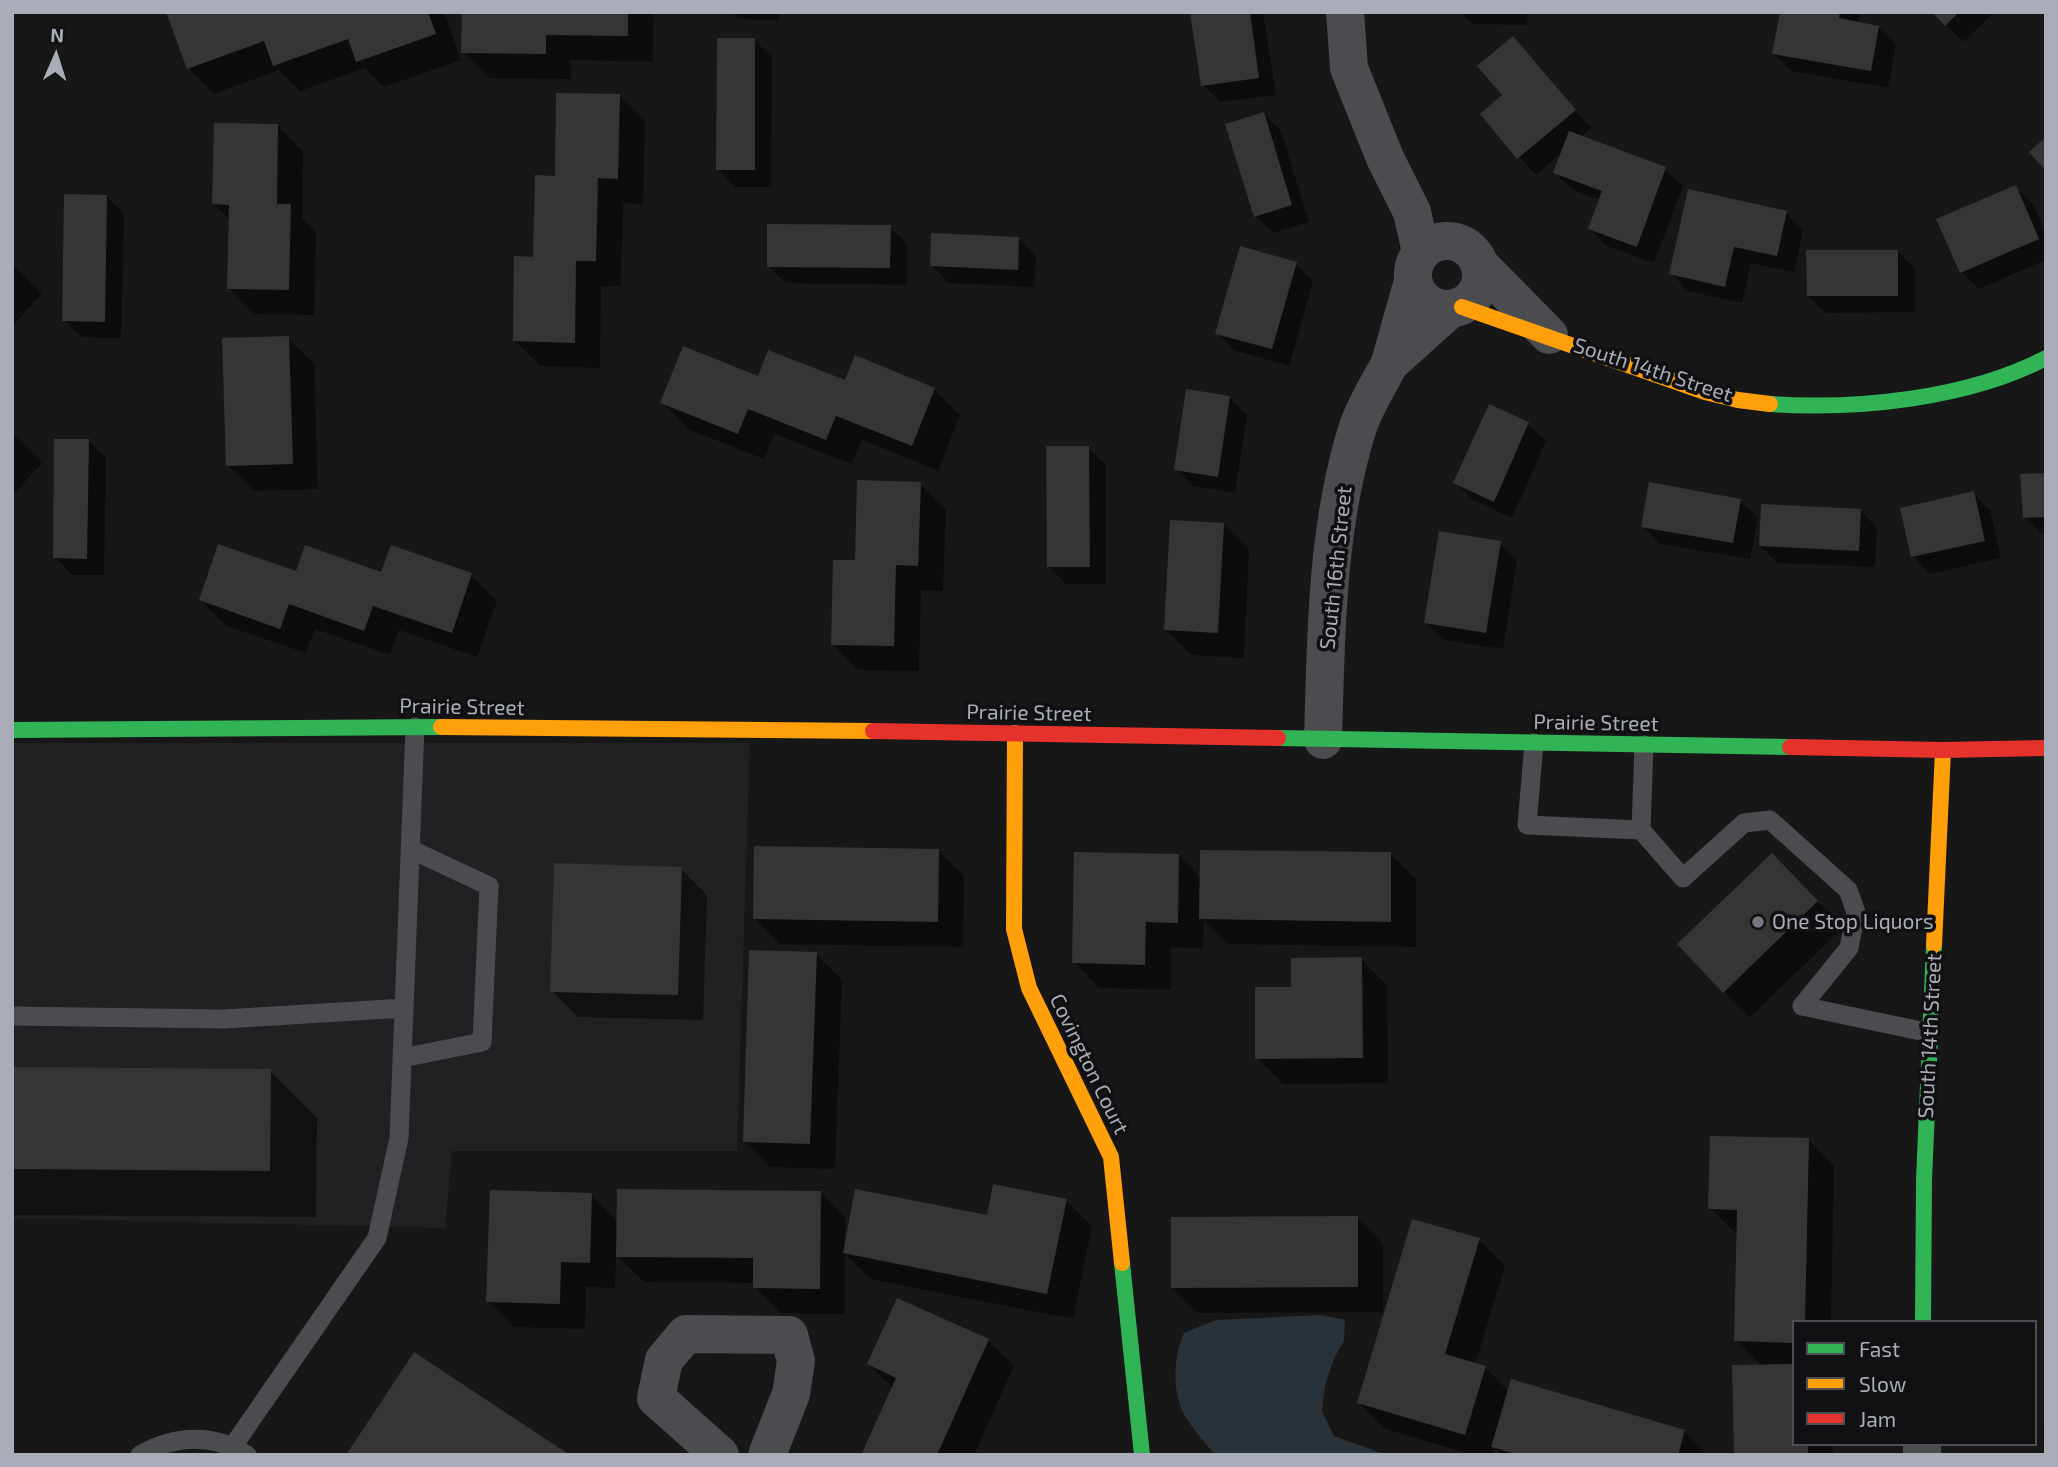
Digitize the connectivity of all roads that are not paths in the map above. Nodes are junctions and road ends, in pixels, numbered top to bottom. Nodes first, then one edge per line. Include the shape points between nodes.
1 (1345, 12) edge
2 (1384, 158) junction
3 (1470, 255) junction
4 (1417, 267) junction
5 (1455, 308) junction
6 (1549, 335) junction
7 (2046, 358) edge
8 (1390, 363) junction
9 (415, 727) junction
10 (12, 730) edge
11 (1015, 733) junction
12 (1323, 740) junction
13 (1534, 743) junction
14 (1644, 745) junction
15 (2046, 748) edge
16 (1943, 750) junction
17 (1641, 830) junction
18 (410, 849) junction
19 (404, 1008) junction
20 (12, 1016) edge
21 (1930, 1032) junction
22 (402, 1058) junction
23 (1923, 1320) edge
24 (240, 1450) edge
25 (140, 1455) edge
26 (720, 1455) edge
27 (767, 1455) edge
28 (1142, 1455) edge

1 - 2 street, South 16th Street via 1349,68
2 - 3 street, South 16th Street
2 - 4 street, South 16th Street via 1412,212
3 - 4 street via 1442,242 1431,245
3 - 5 street via 1481,279 1478,290
3 - 6 street, South 14th Street
4 - 5 street via 1417,292 1424,301 1437,308
4 - 8 street, South 16th Street
5 - 6 street, South 14th Street
5 - 8 street, South 16th Street
6 - 7 street, South 14th Street via 1692,388 1753,402 1886,402 1967,387
8 - 12 street, South 16th Street via 1357,428 1339,509 1327,611
9 - 10 street, Prairie Street
9 - 11 street, Prairie Street
9 - 18 lane
11 - 12 street, Prairie Street
11 - 28 street, Covington Court via 1014,929 1029,988 1111,1157
12 - 13 street, Prairie Street
13 - 14 street, Prairie Street
13 - 17 lane via 1527,825
14 - 16 street, Prairie Street
14 - 17 lane
15 - 16 street, Prairie Street
16 - 21 street, South 14th Street
17 - 21 lane via 1683,878 1744,823 1770,820 1848,890 1856,912 1849,948 1802,1006
18 - 19 lane
18 - 22 lane via 489,886 482,1042
19 - 20 lane via 224,1019
19 - 22 lane
21 - 23 street, South 14th Street
22 - 24 lane via 399,1138 377,1238
24 - 25 lane via 202,1438 170,1440
26 - 27 street via 656,1398 664,1360 686,1334 789,1335 796,1361 791,1394

